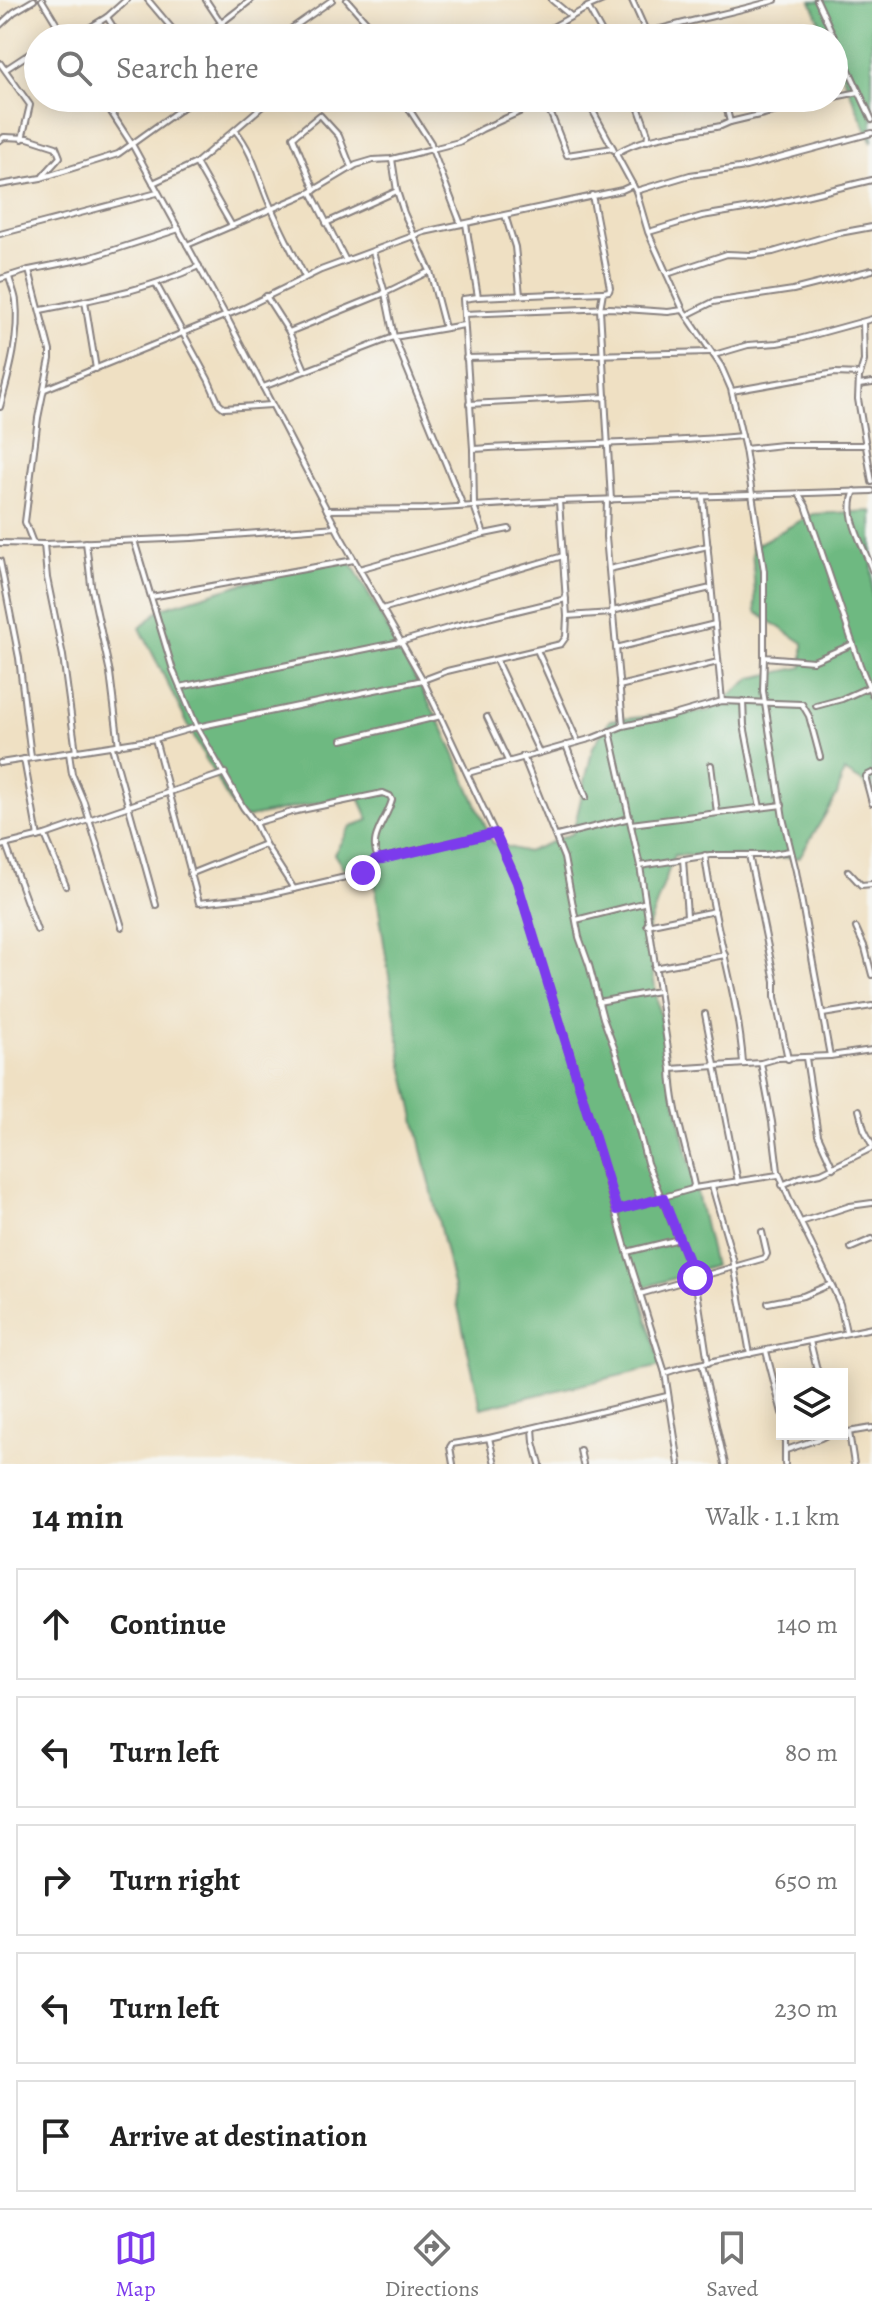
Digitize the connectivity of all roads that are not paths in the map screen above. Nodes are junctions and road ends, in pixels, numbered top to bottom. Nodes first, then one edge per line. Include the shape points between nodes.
1 (34, 0) edge
2 (42, 0) edge
3 (126, 0) edge
4 (148, 0) edge
5 (206, 0) edge
6 (251, 0) edge
7 (332, 0) edge
8 (347, 0) edge
9 (552, 0) edge
10 (603, 0) edge
11 (632, 0) edge
12 (775, 0) edge
13 (817, 0) edge
14 (585, 9) junction
15 (571, 16) junction
16 (107, 17) junction
17 (1, 23) edge
18 (56, 24) edge
19 (96, 24) edge
20 (111, 24) edge
21 (168, 24) edge
22 (222, 24) joint
23 (298, 24) edge
24 (368, 24) edge
25 (558, 24) edge
26 (598, 24) edge
27 (643, 24) edge
28 (677, 24) edge
29 (828, 24) edge
30 (24, 57) edge
31 (0, 63) edge
32 (848, 68) edge
33 (6, 69) junction
34 (859, 92) junction
35 (848, 94) edge
36 (24, 96) edge
37 (28, 112) edge
38 (111, 112) edge
39 (178, 112) edge
40 (256, 112) edge
41 (411, 112) edge
42 (518, 112) edge
43 (550, 112) edge
44 (594, 112) edge
45 (640, 112) edge
46 (728, 112) edge
47 (772, 112) edge
48 (872, 120) edge
49 (730, 122) junction
50 (235, 130) junction
51 (0, 131) edge
52 (872, 133) edge
53 (2, 138) edge
54 (22, 139) junction
55 (647, 141) junction
56 (133, 146) junction
57 (613, 148) junction
58 (432, 149) junction
59 (617, 156) junction
60 (392, 159) junction
61 (196, 163) junction
62 (351, 167) junction
63 (41, 178) junction
64 (872, 180) edge
65 (153, 183) junction
66 (0, 185) edge
67 (633, 185) junction
68 (313, 191) junction
69 (397, 191) junction
70 (636, 191) junction
71 (157, 193) junction
72 (592, 195) junction
73 (272, 210) junction
74 (505, 215) junction
75 (326, 223) junction
76 (463, 224) junction
77 (232, 226) junction
78 (872, 227) edge
79 (179, 229) junction
80 (648, 232) junction
81 (0, 234) edge
82 (415, 236) junction
83 (187, 245) junction
84 (373, 252) junction
85 (346, 262) junction
86 (199, 266) junction
87 (29, 270) junction
88 (872, 270) edge
89 (430, 271) junction
90 (667, 274) junction
91 (9, 277) junction
92 (305, 277) junction
93 (0, 279) edge
94 (156, 284) junction
95 (603, 292) junction
96 (385, 293) junction
97 (520, 295) junction
98 (266, 296) junction
99 (478, 297) junction
100 (85, 301) junction
101 (600, 309) junction
102 (41, 310) junction
103 (683, 310) junction
104 (464, 314) junction
105 (687, 315) junction
106 (226, 316) junction
107 (872, 319) edge
108 (862, 321) junction
109 (464, 325) junction
110 (445, 329) junction
111 (289, 332) junction
112 (183, 334) junction
113 (394, 337) junction
114 (603, 353) junction
115 (713, 354) junction
116 (466, 358) junction
117 (96, 369) junction
118 (305, 370) junction
119 (860, 374) junction
120 (872, 383) edge
121 (859, 385) junction
122 (263, 387) junction
123 (45, 389) junction
124 (732, 391) junction
125 (606, 397) junction
126 (469, 404) junction
127 (271, 405) junction
128 (0, 407) edge
129 (742, 436) junction
130 (608, 442) junction
131 (866, 445) junction
132 (473, 449) junction
133 (745, 449) junction
134 (872, 482) edge
135 (855, 491) junction
136 (872, 491) edge
137 (811, 493) junction
138 (799, 494) junction
139 (752, 496) junction
140 (703, 498) junction
141 (609, 500) junction
142 (559, 501) junction
143 (463, 506) junction
144 (474, 506) junction
145 (806, 506) junction
146 (327, 510) junction
147 (336, 527) junction
148 (509, 529) dead end
149 (484, 534) junction
150 (134, 540) junction
151 (86, 542) junction
152 (0, 543) edge
153 (33, 543) junction
154 (44, 544) junction
155 (708, 546) junction
156 (563, 556) junction
157 (354, 560) junction
158 (0, 561) edge
159 (359, 569) junction
160 (609, 569) junction
161 (872, 570) edge
162 (711, 588) junction
163 (151, 597) junction
164 (566, 599) junction
165 (382, 609) junction
166 (612, 612) junction
167 (567, 616) junction
168 (715, 624) junction
169 (400, 642) junction
170 (853, 644) junction
171 (615, 648) junction
172 (537, 650) junction
173 (764, 657) junction
174 (496, 660) junction
175 (719, 662) junction
176 (423, 680) junction
177 (619, 686) junction
178 (180, 687) junction
179 (869, 687) junction
180 (872, 694) edge
181 (722, 701) junction
182 (743, 701) junction
183 (764, 702) junction
184 (816, 706) dead end
185 (441, 716) junction
186 (487, 717) dead end
187 (623, 726) junction
188 (197, 727) junction
189 (610, 731) junction
190 (155, 739) junction
191 (342, 740) dead end
192 (578, 742) junction
193 (566, 745) junction
194 (119, 746) junction
195 (112, 747) junction
196 (76, 752) junction
197 (539, 752) junction
198 (69, 753) junction
199 (523, 756) junction
200 (31, 757) junction
201 (820, 757) dead end
202 (24, 759) junction
203 (508, 761) junction
204 (0, 763) edge
205 (711, 765) dead end
206 (225, 773) junction
207 (468, 773) junction
208 (872, 773) edge
209 (169, 793) junction
210 (586, 797) dead end
211 (872, 803) edge
212 (782, 805) junction
213 (130, 806) junction
214 (760, 808) junction
215 (717, 813) junction
216 (88, 820) junction
217 (630, 821) junction
218 (255, 823) junction
219 (495, 833) junction
220 (45, 835) junction
221 (557, 836) junction
222 (38, 837) junction
223 (265, 844) junction
224 (3, 845) edge
225 (790, 851) junction
226 (705, 855) junction
227 (749, 855) junction
228 (377, 858) junction
229 (683, 859) junction
230 (640, 866) junction
231 (848, 871) dead end
232 (190, 874) junction
233 (872, 884) edge
234 (66, 886) dead end
235 (294, 889) junction
236 (644, 903) junction
237 (156, 905) dead end
238 (715, 911) junction
239 (687, 916) junction
240 (576, 920) junction
241 (647, 925) junction
242 (122, 927) dead end
243 (856, 928) dead end
244 (37, 930) dead end
245 (725, 955) junction
246 (654, 968) junction
247 (872, 975) edge
248 (658, 991) junction
249 (598, 1002) junction
250 (872, 1006) edge
251 (705, 1014) dead end
252 (823, 1014) junction
253 (872, 1050) edge
254 (830, 1056) junction
255 (806, 1058) junction
256 (788, 1059) junction
257 (743, 1063) junction
258 (761, 1063) junction
259 (716, 1067) junction
260 (671, 1069) junction
261 (859, 1110) dead end
262 (872, 1147) edge
263 (833, 1168) junction
264 (779, 1175) junction
265 (738, 1182) junction
266 (782, 1185) junction
267 (712, 1186) junction
268 (694, 1188) junction
269 (663, 1198) junction
270 (872, 1203) edge
271 (617, 1210) junction
272 (801, 1222) junction
273 (762, 1232) dead end
274 (679, 1239) junction
275 (872, 1239) edge
276 (851, 1248) dead end
277 (627, 1252) junction
278 (734, 1266) junction
279 (695, 1278) junction
280 (831, 1284) junction
281 (640, 1294) junction
282 (768, 1303) dead end
283 (872, 1328) edge
284 (846, 1332) junction
285 (810, 1341) junction
286 (766, 1351) junction
287 (750, 1354) junction
288 (705, 1364) junction
289 (817, 1368) edge
290 (665, 1373) junction
291 (775, 1387) joint
292 (776, 1391) edge
293 (667, 1396) junction
294 (533, 1428) junction
295 (872, 1428) edge
296 (849, 1432) joint
297 (489, 1438) junction
298 (785, 1440) edge
299 (814, 1440) edge
300 (580, 1450) dead end
301 (786, 1450) junction
302 (453, 1464) edge
303 (495, 1464) edge
304 (540, 1464) edge
305 (583, 1464) edge
306 (679, 1464) edge
307 (725, 1464) edge
308 (785, 1464) edge
309 (854, 1464) edge

1 - 17 street
2 - 18 street
3 - 16 street
4 - 21 street
5 - 22 street
6 - 22 street
7 - 23 street
8 - 24 street
9 - 15 street
10 - 14 street
11 - 27 street
12 - 28 street
13 - 29 street
14 - 15 street
14 - 26 street
15 - 25 street
16 - 19 street
16 - 20 street
30 - 33 street
31 - 33 street
32 - 34 street
33 - 36 street
34 - 35 street
34 - 48 street
37 - 54 street
38 - 56 street
39 - 56 street
40 - 50 street
41 - 58 street
42 - 58 street via 459,142
43 - 57 street via 567,155
44 - 57 street
45 - 55 street
46 - 49 street
47 - 49 street
49 - 55 street
50 - 61 street
50 - 73 street via 255,162
51 - 53 street
52 - 70 street
53 - 54 street
54 - 63 street via 57,148 60,157
55 - 59 street via 624,148
56 - 63 street
56 - 65 street
57 - 59 street
58 - 60 street
58 - 76 street
59 - 67 street
60 - 62 street
60 - 69 street
61 - 65 street
61 - 77 street
62 - 68 street
62 - 68 street via 339,136 320,115 293,137
63 - 66 street
64 - 80 street
65 - 71 street
67 - 70 street
67 - 72 street
68 - 73 street
68 - 75 street
69 - 75 street
69 - 82 street
70 - 80 street
71 - 79 street
71 - 81 street
72 - 74 street
72 - 95 street via 610,288
73 - 77 street
73 - 92 street
74 - 76 street
74 - 97 street
75 - 85 street
76 - 82 street
76 - 99 street
77 - 83 street
78 - 90 street via 773,252 727,254
79 - 83 street
79 - 87 street via 89,258
80 - 90 street
82 - 84 street
82 - 89 street
83 - 86 street
84 - 85 street
84 - 96 street
85 - 92 street
86 - 94 street
86 - 106 street
87 - 91 street
87 - 102 street
88 - 105 street via 793,290 713,302
89 - 96 street
89 - 110 street
90 - 103 street
91 - 93 street
91 - 128 street via 16,301 15,328
92 - 98 street
94 - 100 street
94 - 112 street
95 - 97 street
95 - 101 street
96 - 111 street
96 - 113 street
97 - 99 street
98 - 106 street
98 - 111 street
99 - 104 street via 463,299
100 - 102 street
100 - 117 street
101 - 103 street
101 - 104 street
101 - 114 street
102 - 123 street via 50,351
103 - 105 street
104 - 109 street
105 - 115 street
106 - 112 street
106 - 122 street
107 - 108 street
108 - 115 street
108 - 119 street
109 - 110 street
109 - 116 street
110 - 113 street
111 - 118 street
112 - 117 street
112 - 127 street via 219,404
113 - 118 street
113 - 143 street
114 - 115 street
114 - 116 street
114 - 125 street
115 - 124 street
116 - 126 street
117 - 123 street
118 - 122 street
119 - 121 street
119 - 124 street via 835,373
120 - 121 street
121 - 131 street
122 - 127 street
123 - 153 street via 25,522
124 - 129 street
125 - 126 street
125 - 130 street
126 - 132 street
127 - 146 street
129 - 130 street
129 - 133 street
130 - 132 street
130 - 141 street
131 - 133 street
131 - 134 street
132 - 144 street
133 - 139 street
135 - 136 street
135 - 137 street
135 - 161 street via 850,504 854,523
137 - 138 street
137 - 145 street
138 - 139 street
138 - 145 street
139 - 140 street
139 - 173 street via 765,578
140 - 141 street
140 - 155 street
141 - 142 street
141 - 160 street
142 - 144 street
142 - 156 street
143 - 144 street
143 - 146 street
144 - 149 street
145 - 170 street
146 - 147 street
147 - 150 street
147 - 157 street
148 - 149 street
149 - 159 street
150 - 151 street
150 - 163 street
151 - 154 street
151 - 194 street
152 - 153 street
153 - 154 street
154 - 196 street
155 - 160 street
155 - 162 street
156 - 164 street
156 - 165 street
157 - 159 street
157 - 163 street
158 - 200 street
159 - 165 street
160 - 166 street
162 - 166 street
162 - 168 street
163 - 178 street
164 - 167 street
164 - 169 street
165 - 169 street
166 - 167 street
166 - 171 street
167 - 172 street via 564,641
168 - 171 street
168 - 175 street
169 - 176 street
169 - 178 street
170 - 173 street via 813,661
170 - 179 street
171 - 177 street
172 - 174 street
172 - 192 street
173 - 183 street
174 - 176 street
174 - 197 street
175 - 177 street
175 - 181 street
176 - 185 street
176 - 188 street
177 - 187 street
178 - 188 street
179 - 180 street
179 - 184 street
181 - 182 street
181 - 187 street
182 - 183 street
182 - 214 street
183 - 201 street via 804,706
183 - 212 street
185 - 191 street
185 - 207 street
186 - 203 street
187 - 189 street
188 - 190 street
188 - 206 street
189 - 192 street
189 - 217 street
190 - 194 street
190 - 209 street
192 - 193 street
193 - 197 street
193 - 210 street
194 - 195 street
195 - 196 street
195 - 213 street
196 - 198 street
197 - 199 street
198 - 200 street
198 - 216 street
199 - 203 street
199 - 221 street
200 - 202 street
202 - 204 street
202 - 222 street
203 - 207 street
205 - 215 street
206 - 209 street
206 - 218 street
207 - 219 street
208 - 211 street via 866,780
209 - 213 street
209 - 232 street
212 - 214 street
212 - 225 street
213 - 216 street
213 - 237 street
214 - 215 street
215 - 217 street
216 - 220 street
216 - 242 street
217 - 221 street
217 - 230 street
218 - 223 street
218 - 228 street via 386,793 392,800 375,838
219 - 228 street
219 - 271 street via 517,882
220 - 222 street
220 - 234 street
221 - 240 street
222 - 224 street
223 - 232 street
223 - 235 street
224 - 244 street
225 - 227 street
225 - 252 street
226 - 227 street
226 - 229 street
226 - 238 street
227 - 256 street
228 - 235 street via 363,873
229 - 230 street
229 - 239 street
230 - 236 street
231 - 233 street via 861,885
232 - 235 street via 199,903
236 - 240 street
236 - 241 street
238 - 239 street
238 - 245 street
239 - 241 street
240 - 249 street
241 - 246 street
243 - 247 street
245 - 246 street
245 - 257 street
246 - 248 street
248 - 249 street
248 - 260 street
249 - 269 street via 647,1163
250 - 252 street
251 - 259 street
252 - 254 street
253 - 254 street
254 - 255 street
255 - 256 street
255 - 263 street via 818,1135
256 - 258 street
257 - 258 street
257 - 259 street
258 - 264 street
259 - 260 street
259 - 265 street
260 - 268 street
261 - 262 street
262 - 263 street
263 - 266 street
264 - 265 street
264 - 266 street
265 - 267 street
266 - 272 street
267 - 268 street
267 - 278 street
268 - 269 street
269 - 271 street
269 - 274 street
270 - 272 street
271 - 277 street
272 - 280 street
273 - 278 street via 767,1257
274 - 277 street
274 - 279 street
275 - 276 street
277 - 281 street
278 - 279 street
278 - 287 street
279 - 281 street
279 - 288 street
280 - 282 street
280 - 284 street
281 - 290 street
283 - 284 street
284 - 285 street
285 - 286 street
285 - 289 street
286 - 287 street
286 - 291 street
287 - 288 street
288 - 290 street
288 - 307 street
290 - 293 street
291 - 292 street
293 - 294 street
293 - 306 street
294 - 297 street
294 - 304 street
295 - 296 street
296 - 309 street
297 - 302 street via 452,1444
297 - 303 street
298 - 301 street
299 - 301 street
300 - 305 street
301 - 308 street

